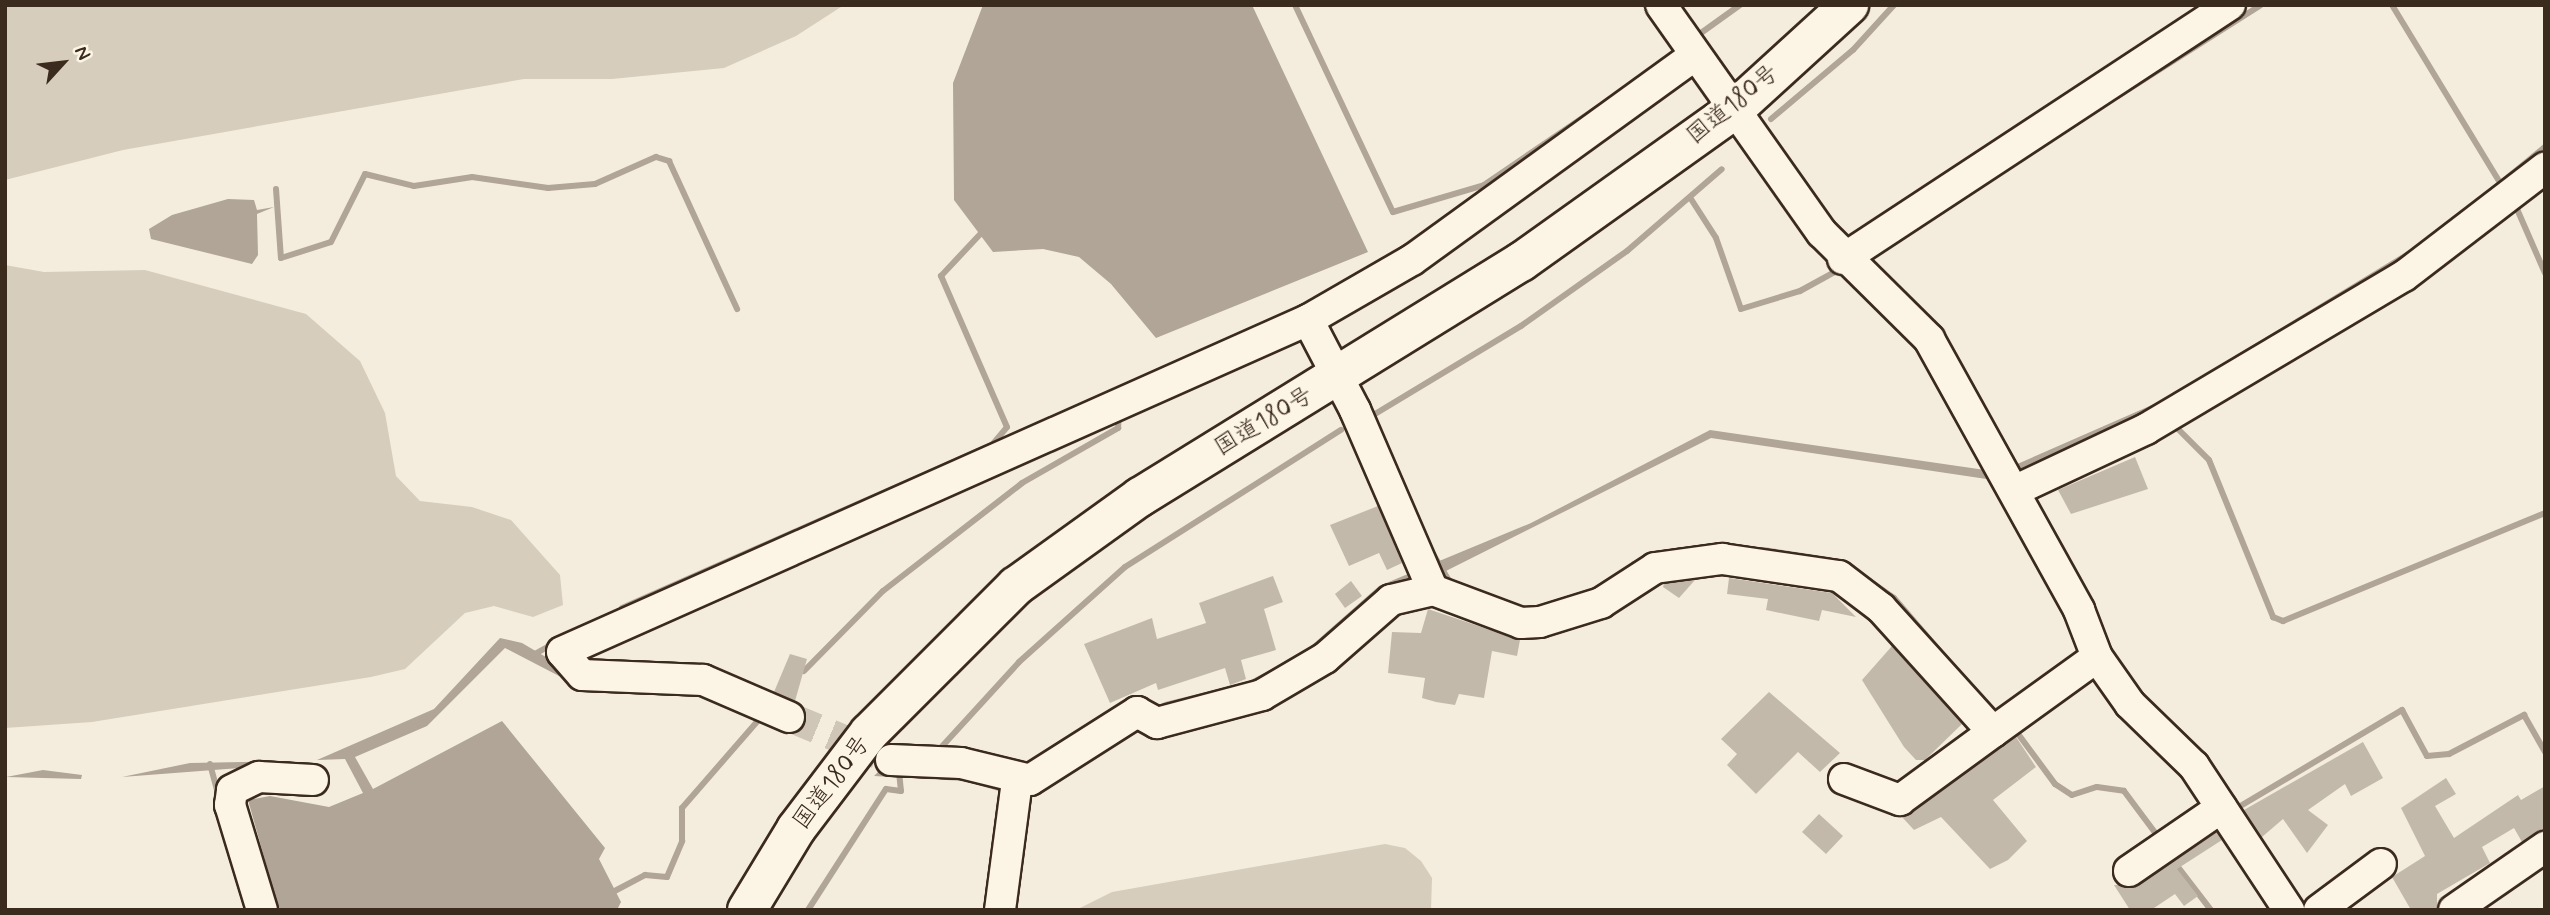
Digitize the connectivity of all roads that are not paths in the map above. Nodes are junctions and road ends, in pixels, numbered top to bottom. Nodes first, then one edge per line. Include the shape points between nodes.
1 (1661, 5) edge
2 (1849, 5) edge
3 (2230, 5) edge
4 (1695, 55) junction
5 (1734, 110) junction
6 (2545, 169) edge
7 (1843, 259) junction
8 (1308, 320) junction
9 (1338, 378) junction
10 (2016, 490) junction
11 (1433, 590) junction
12 (2097, 657) junction
13 (789, 718) tunnel mouth
14 (1993, 732) junction
15 (891, 760) tunnel mouth
16 (1844, 779) dead end
17 (313, 780) dead end
18 (1016, 788) junction
19 (2221, 808) junction
20 (2545, 846) edge
21 (2381, 864) dead end
22 (2129, 871) dead end
23 (262, 910) edge
24 (747, 910) edge
25 (1000, 910) edge
26 (2289, 910) edge
27 (2319, 910) edge
28 (2454, 910) edge

1 - 4 street
2 - 5 highway, 国道180号
3 - 7 street
4 - 5 street
4 - 8 street via 1412,260
5 - 7 street
5 - 9 highway, 国道180号 via 1521,262
6 - 10 street via 2404,276 2146,429
7 - 10 street via 1929,339
8 - 9 street
8 - 13 street via 562,652 582,675 703,680
9 - 11 street
9 - 24 highway, 国道180号 via 1140,496 1016,586 869,733 796,829
10 - 12 street
11 - 14 street via 1521,623 1540,622 1589,608 1671,564 1721,559 1813,568 1863,592
11 - 18 street via 1391,600 1325,658 1262,695 1147,718 1071,749 1047,771
12 - 14 street
12 - 19 street via 2130,705 2194,766
14 - 16 street via 1900,800
15 - 18 street via 961,763
17 - 23 street via 259,777 232,790 230,805
18 - 25 street
19 - 22 street
19 - 26 street
20 - 28 street
21 - 27 street

